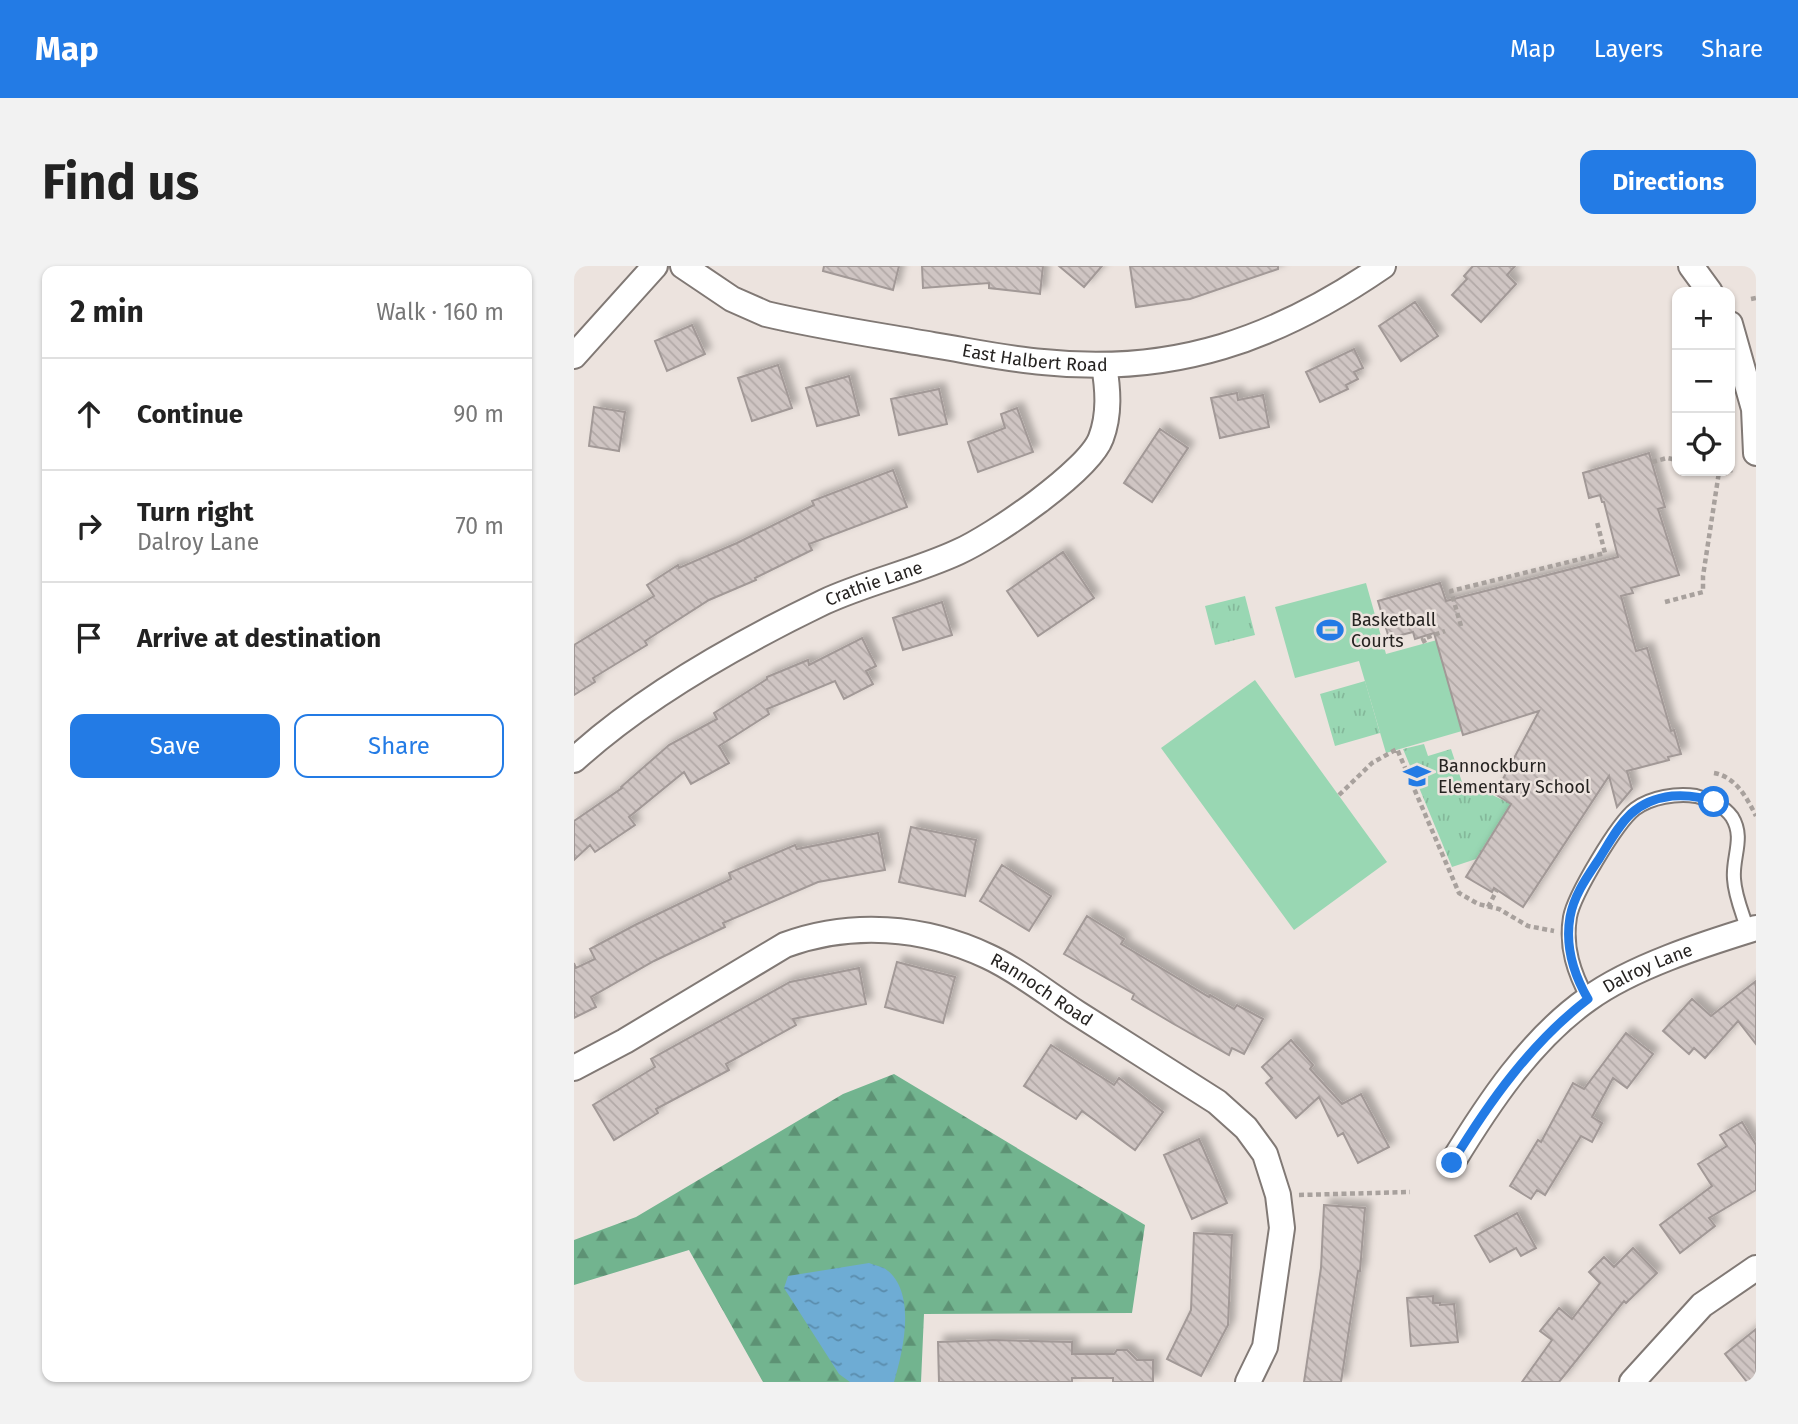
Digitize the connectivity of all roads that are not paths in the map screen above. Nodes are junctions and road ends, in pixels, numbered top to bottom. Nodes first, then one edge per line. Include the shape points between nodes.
1 (655, 266) edge
2 (683, 266) edge
3 (1383, 266) edge
4 (1690, 266) edge
5 (1706, 287) edge
6 (1735, 342) edge
7 (574, 356) edge
8 (1104, 365) junction
9 (1756, 453) edge
10 (574, 760) edge
11 (1752, 929) edge
12 (1588, 999) junction
13 (574, 1068) edge
14 (1452, 1163) dead end
15 (1756, 1268) edge
16 (1248, 1382) edge
17 (1632, 1382) edge

1 - 7 street
2 - 8 street, East Halbert Road via 749,308 778,317 1002,357
3 - 8 street, East Halbert Road via 1298,318 1229,346 1169,360
4 - 5 street
6 - 9 street via 1754,409
8 - 10 street, Crathie Lane via 1108,404 1100,441 1069,477 1034,505 959,552 826,601 698,670
11 - 12 street, Dalroy Lane via 1669,958
11 - 12 lane via 1734,885 1739,835 1731,817 1714,802 1692,796 1643,804 1623,821 1573,905 1570,958
12 - 14 street, Dalroy Lane via 1528,1054
13 - 16 street, Rannoch Road via 785,946 813,935 884,929 926,935 989,957 1217,1102 1247,1128 1265,1154 1282,1227 1265,1347
15 - 17 street via 1703,1305

